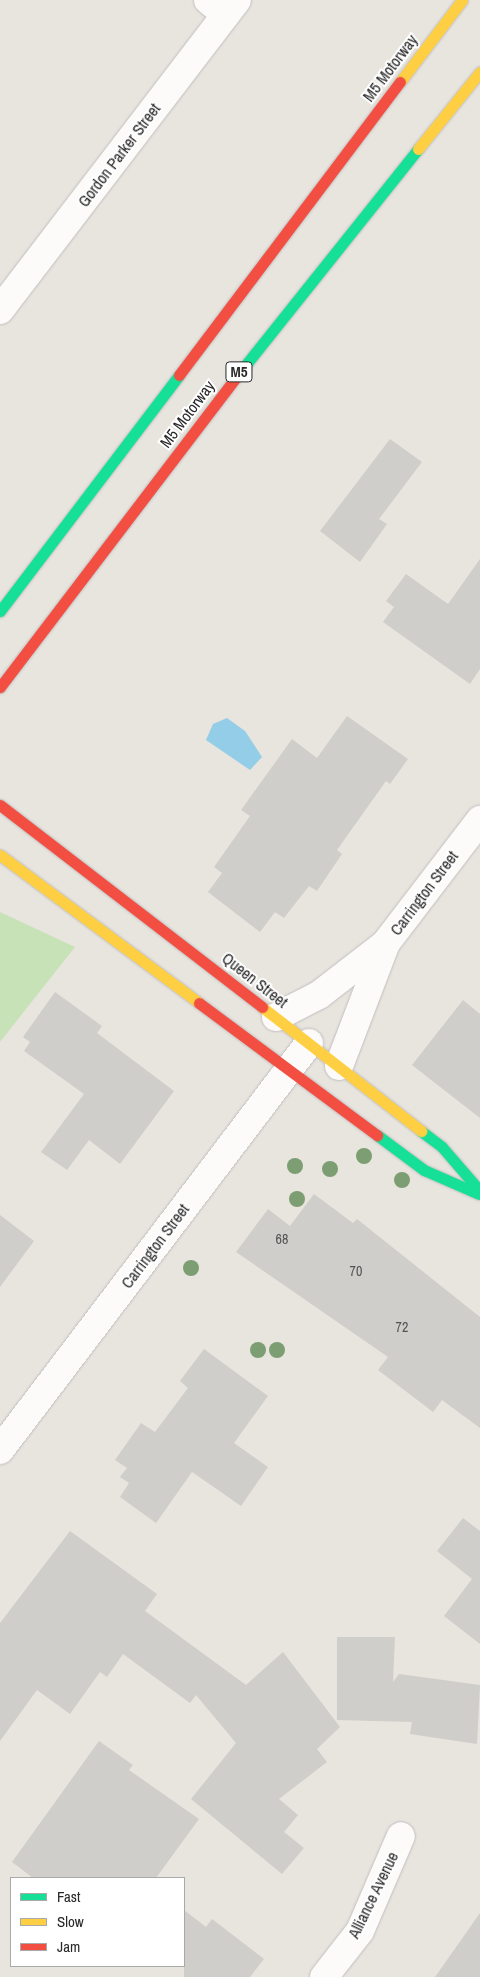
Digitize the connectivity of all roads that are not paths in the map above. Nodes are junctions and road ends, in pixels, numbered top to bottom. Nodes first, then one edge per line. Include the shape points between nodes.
1 (462, 0) edge
2 (224, 5) edge
3 (480, 72) edge
4 (0, 310) edge
5 (0, 611) edge
6 (3, 683) edge
7 (0, 805) edge
8 (480, 820) edge
9 (0, 855) edge
10 (386, 943) junction
11 (276, 1017) junction
12 (309, 1043) junction
13 (339, 1066) junction
14 (289, 1070) junction
15 (480, 1192) edge
16 (0, 1450) edge
17 (402, 1836) dead end
18 (324, 1977) edge

1 - 5 main road, M5 Motorway
2 - 4 street, Gordon Parker Street
3 - 6 main road, M5 Motorway / M5 via 293,302
7 - 11 main road, Queen Street
8 - 10 street, Carrington Street
9 - 14 main road, Queen Street
10 - 11 street, Carrington Street via 319,995
10 - 13 street, Carrington Street
11 - 12 main road, Queen Street
12 - 13 main road, Queen Street
12 - 14 street, Carrington Street
13 - 15 main road, Queen Street via 442,1147
14 - 15 main road, Queen Street via 424,1170
14 - 16 street, Carrington Street
17 - 18 street, Alliance Avenue via 360,1930

